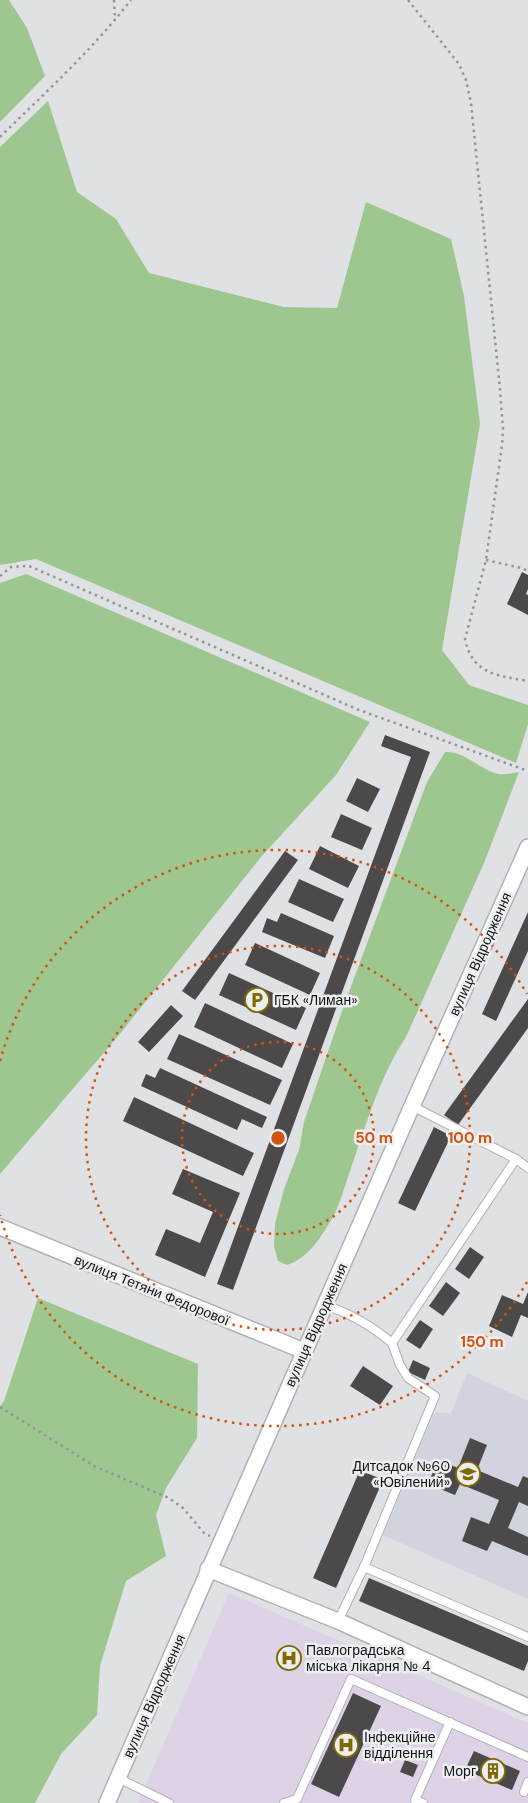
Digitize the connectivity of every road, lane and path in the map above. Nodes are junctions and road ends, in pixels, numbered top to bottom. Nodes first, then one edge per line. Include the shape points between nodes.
1 (114, 0) edge
2 (131, 0) edge
3 (408, 0) edge
4 (115, 20) junction
5 (0, 137) edge
6 (486, 560) junction
7 (528, 571) edge
8 (0, 576) edge
9 (528, 681) edge
10 (528, 771) edge
11 (528, 848) edge
12 (412, 1106) junction
13 (516, 1159) junction
14 (528, 1168) edge
15 (0, 1227) edge
16 (325, 1305) junction
17 (392, 1343) junction
18 (304, 1351) junction
19 (0, 1407) edge
20 (220, 1541) junction
21 (364, 1567) junction
22 (208, 1569) junction
23 (338, 1621) junction
24 (528, 1637) edge
25 (527, 1704) edge
26 (450, 1722) junction
27 (528, 1757) edge
28 (118, 1778) junction
29 (528, 1782) edge
30 (524, 1792) dead end
31 (418, 1802) edge
32 (107, 1803) edge
33 (169, 1803) edge
34 (284, 1803) edge

1 - 4 path
2 - 4 path
3 - 6 path via 459,64 471,103 503,429
4 - 5 path
6 - 7 path
6 - 9 path via 469,622 467,650 484,670
8 - 10 path via 11,567 29,566 360,710
11 - 12 street, вулиця Відродження
12 - 13 lane
12 - 16 street, вулиця Відродження
13 - 14 lane
13 - 17 lane
15 - 18 street, вулиця Тетяни Федорової
16 - 17 lane via 355,1316
16 - 18 street, вулиця Відродження
17 - 21 lane via 408,1378 435,1396
18 - 20 street, вулиця Відродження
19 - 20 path via 94,1466 169,1498 190,1515 204,1533
20 - 22 street, вулиця Відродження
21 - 23 lane
21 - 24 lane
22 - 23 street
22 - 28 street, вулиця Відродження
23 - 25 street
26 - 27 lane
26 - 31 lane
26 - 34 lane via 351,1679 297,1799
28 - 32 street, вулиця Відродження
28 - 33 lane
29 - 30 lane

